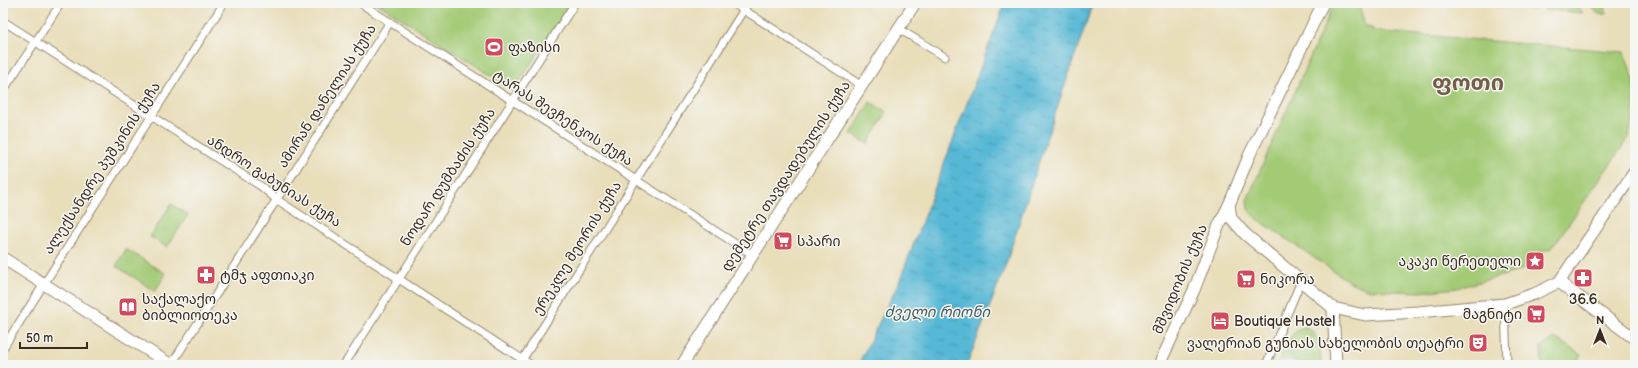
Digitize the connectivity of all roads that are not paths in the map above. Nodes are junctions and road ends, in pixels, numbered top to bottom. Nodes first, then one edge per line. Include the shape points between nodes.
1 (61, 3) edge
2 (224, 3) edge
3 (360, 3) edge
4 (575, 3) edge
5 (733, 3) edge
6 (748, 3) edge
7 (915, 3) edge
8 (1323, 3) edge
9 (744, 10) junction
10 (3, 21) edge
11 (390, 22) junction
12 (899, 29) junction
13 (35, 42) junction
14 (946, 57) dead end
15 (862, 86) junction
16 (3, 91) edge
17 (512, 100) junction
18 (151, 117) junction
19 (1635, 171) edge
20 (636, 179) junction
21 (276, 199) junction
22 (1229, 205) junction
23 (1219, 225) junction
24 (1245, 234) junction
25 (753, 255) junction
26 (3, 258) edge
27 (398, 278) junction
28 (1301, 281) junction
29 (1559, 282) junction
30 (44, 284) junction
31 (1505, 304) junction
32 (1333, 308) junction
33 (1635, 339) edge
34 (3, 348) edge
35 (520, 362) edge
36 (171, 365) edge
37 (344, 365) edge
38 (531, 365) edge
39 (682, 365) edge
40 (1159, 365) edge
41 (1266, 365) edge
42 (1336, 365) edge
43 (1507, 365) edge

1 - 13 street
2 - 18 street, ალექსანდრე პუშკინის ქუჩა
3 - 11 street, ტარას შევჩენკოს ქუჩა
4 - 17 street, ნოდარ დუმბაძის ქუჩა
5 - 9 street
6 - 9 street, ერეკლე მეორის ქუჩა
7 - 12 street, დემეტრე თავდადებულის ქუჩა
8 - 22 street, მშვიდობის ქუჩა via 1249,156
9 - 15 street
9 - 20 street, ერეკლე მეორის ქუჩა
10 - 13 street, ანდრო გაბუნიას ქუჩა
11 - 17 street, ტარას შევჩენკოს ქუჩა
11 - 21 street, ამირან დანელიას ქუჩა
12 - 14 street
12 - 15 street, დემეტრე თავდადებულის ქუჩა
13 - 16 street
13 - 18 street, ანდრო გაბუნიას ქუჩა
15 - 25 street, დემეტრე თავდადებულის ქუჩა
17 - 20 street, ტარას შევჩენკოს ქუჩა
17 - 27 street, ნოდარ დუმბაძის ქუჩა
18 - 21 street, ანდრო გაბუნიას ქუჩა via 262,187
18 - 30 street, ალექსანდრე პუშკინის ქუჩა
19 - 29 street
20 - 25 street, ტარას შევჩენკოს ქუჩა
20 - 35 street, ერეკლე მეორის ქუჩა
21 - 27 street, ანდრო გაბუნიას ქუჩა
21 - 36 street, ამირან დანელიას ქუჩა
22 - 23 street, მშვიდობის ქუჩა
22 - 24 street via 1232,218
23 - 24 street
23 - 40 street, მშვიდობის ქუჩა via 1194,290
24 - 28 street
25 - 39 street, დემეტრე თავდადებულის ქუჩა
26 - 30 street
27 - 35 street, ანდრო გაბუნიას ქუჩა
27 - 37 street, ნოდარ დუმბაძის ქუჩა
28 - 32 street
28 - 41 street
29 - 31 street
29 - 33 street
30 - 34 street, ალექსანდრე პუშკინის ქუჩა
30 - 36 street
31 - 32 street via 1365,315
31 - 43 street
32 - 42 street
35 - 38 street, ანდრო გაბუნიას ქუჩა

